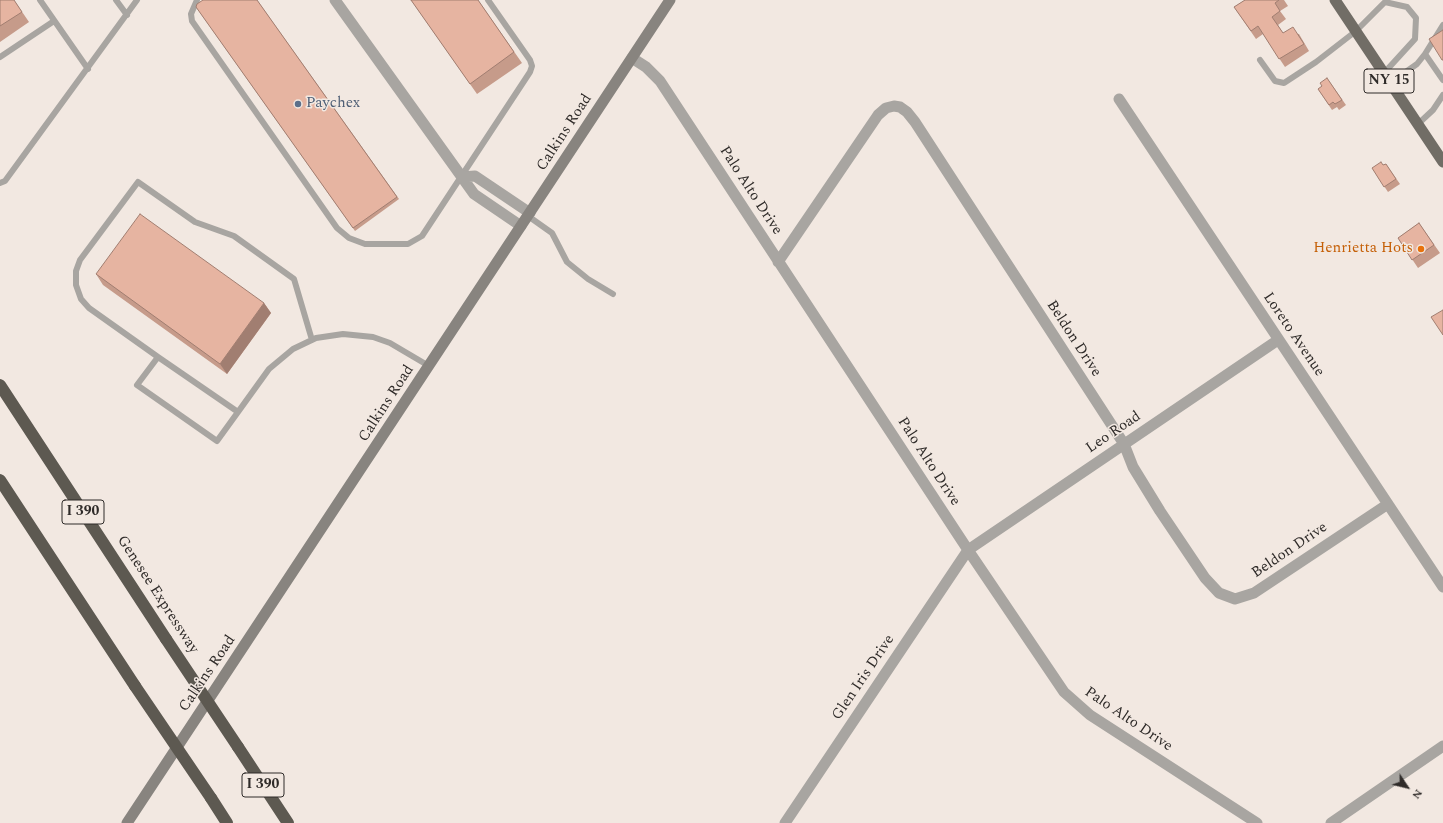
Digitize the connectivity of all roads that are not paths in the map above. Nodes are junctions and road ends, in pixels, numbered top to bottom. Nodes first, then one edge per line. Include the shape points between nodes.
1 (40, 0) edge
2 (116, 0) edge
3 (137, 0) edge
4 (197, 0) edge
5 (335, 0) edge
6 (488, 0) edge
7 (670, 0) edge
8 (1335, 0) edge
9 (127, 15) junction
10 (54, 21) junction
11 (1443, 25) edge
12 (1356, 31) junction
13 (1425, 54) junction
14 (0, 57) edge
15 (632, 58) junction
16 (1260, 60) dead end
17 (88, 69) junction
18 (1387, 78) junction
19 (1443, 80) edge
20 (1443, 95) edge
21 (1119, 99) dead end
22 (1418, 124) junction
23 (1443, 162) edge
24 (462, 177) junction
25 (0, 182) edge
26 (529, 215) junction
27 (521, 226) junction
28 (778, 262) junction
29 (613, 294) dead end
30 (312, 340) junction
31 (1278, 340) junction
32 (158, 357) junction
33 (429, 366) junction
34 (0, 385) edge
35 (238, 412) junction
36 (1124, 444) junction
37 (0, 480) edge
38 (1388, 504) junction
39 (968, 550) junction
40 (1443, 587) edge
41 (1443, 746) edge
42 (127, 823) edge
43 (227, 823) edge
44 (288, 823) edge
45 (785, 823) edge
46 (1258, 823) edge
47 (1331, 823) edge

1 - 10 lane
2 - 9 lane
3 - 9 lane
4 - 24 lane via 192,21 337,228 350,238 365,244 408,244 422,236
5 - 24 street
6 - 24 lane via 532,66
7 - 15 main road, Calkins Road
8 - 12 main road, NY 15
9 - 17 lane
10 - 14 lane
10 - 17 lane
11 - 13 lane
12 - 16 lane via 1284,83 1275,80
12 - 18 main road, NY 15
12 - 18 lane via 1385,2 1407,7 1416,18 1415,39
13 - 18 lane via 1417,64
13 - 19 lane
15 - 26 main road, Calkins Road
15 - 28 street, Palo Alto Drive via 660,81
17 - 25 lane via 5,181
18 - 22 main road, NY 15
20 - 22 lane via 1433,110
21 - 31 street, Loreto Avenue
22 - 23 main road, NY 15
24 - 26 street via 475,176
24 - 27 street via 474,194
26 - 27 main road, Calkins Road
26 - 29 lane via 552,233 567,262
27 - 33 main road, Calkins Road
28 - 36 street, Beldon Drive via 878,116 886,108 900,107 916,122
28 - 39 street, Palo Alto Drive
30 - 32 lane via 294,279 234,236 195,222 138,182 80,260 76,271 76,285 81,299 89,308
30 - 33 lane via 343,334 373,337 390,343
30 - 35 lane via 293,349 269,369
31 - 36 street, Leo Road
31 - 38 street, Loreto Avenue
32 - 35 lane
32 - 35 lane via 137,385 217,441
33 - 42 main road, Calkins Road
34 - 44 highway, Genesee Expressway / I 390, bridge
36 - 38 street, Beldon Drive via 1133,467 1211,587 1228,598 1240,599 1254,593
36 - 39 street, Leo Road
37 - 43 highway, bridge
38 - 40 street, Loreto Avenue
39 - 45 street, Glen Iris Drive
39 - 46 street, Palo Alto Drive via 1055,681 1075,704
41 - 47 street

